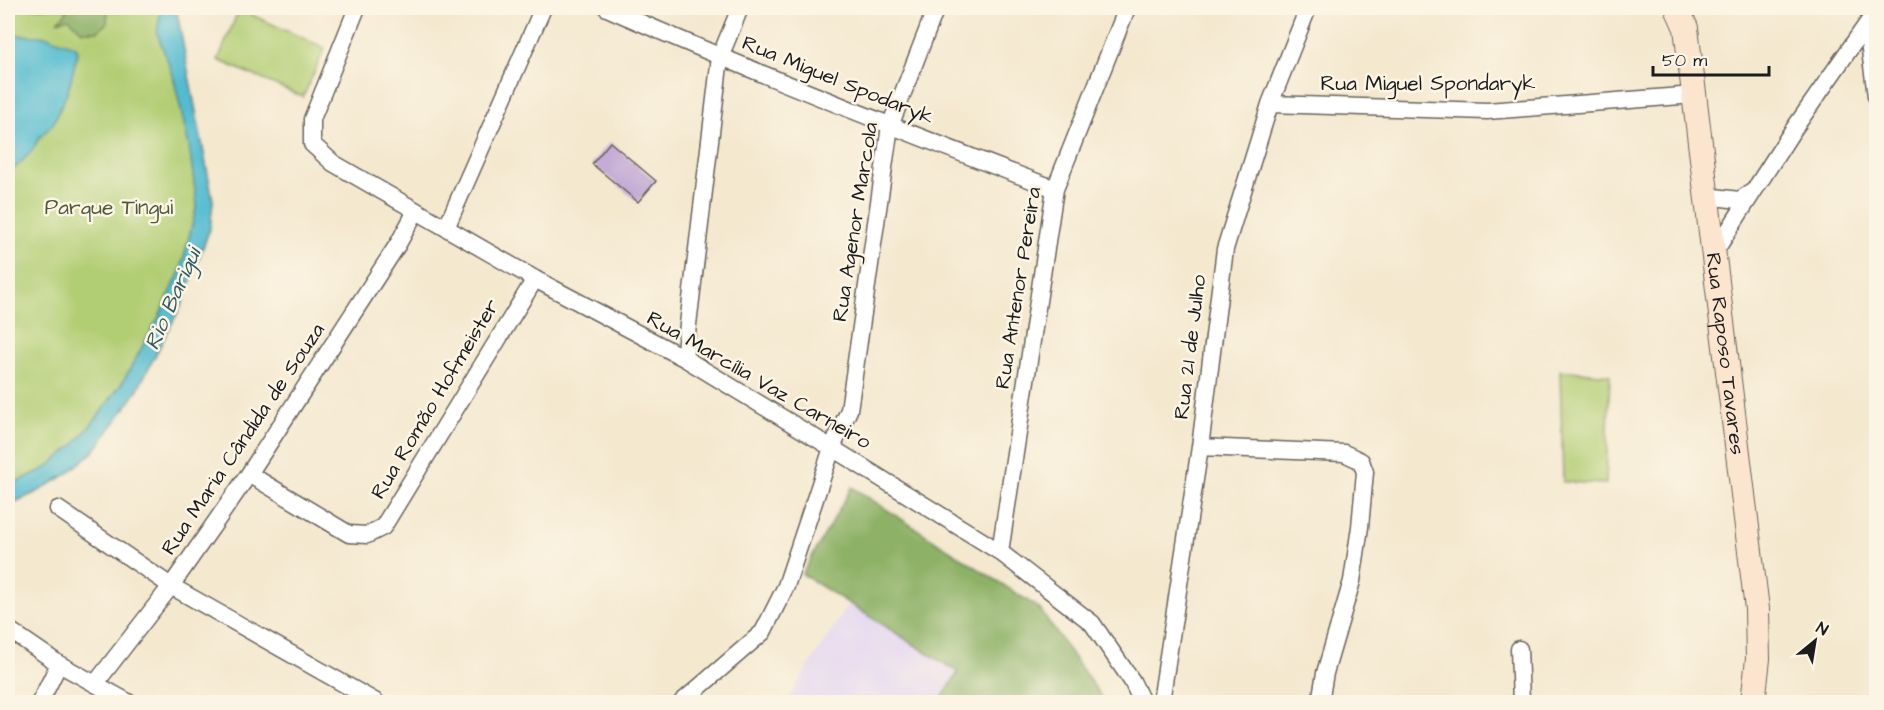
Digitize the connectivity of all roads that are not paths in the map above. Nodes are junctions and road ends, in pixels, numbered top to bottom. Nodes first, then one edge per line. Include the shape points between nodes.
1 (357, 8) edge
2 (543, 8) edge
3 (607, 8) edge
4 (740, 8) edge
5 (936, 8) edge
6 (1128, 8) edge
7 (1308, 8) edge
8 (1677, 8) edge
9 (1876, 11) edge
10 (1867, 27) junction
11 (720, 57) junction
12 (1694, 95) junction
13 (1876, 96) edge
14 (1270, 104) junction
15 (890, 126) junction
16 (1055, 189) junction
17 (1753, 191) junction
18 (1706, 196) junction
19 (416, 211) junction
20 (446, 228) junction
21 (1714, 253) junction
22 (535, 279) junction
23 (684, 358) junction
24 (832, 447) junction
25 (1200, 447) junction
26 (249, 474) junction
27 (58, 509) dead end
28 (1000, 552) junction
29 (171, 586) junction
30 (8, 629) edge
31 (1519, 649) dead end
32 (59, 664) junction
33 (95, 684) junction
34 (40, 702) edge
35 (128, 702) edge
36 (376, 702) edge
37 (682, 702) edge
38 (1142, 702) edge
39 (1161, 702) edge
40 (1320, 702) edge
41 (1521, 702) edge
42 (1753, 702) edge

1 - 19 street, Rua Marcília Vaz Carneiro via 312,119 312,144 333,164
2 - 20 street
3 - 11 street, Rua Miguel Spodaryk
4 - 11 street
5 - 15 street, Rua Agenor Marcola
6 - 16 street, Rua Antenor Pereira
7 - 14 street, Rua 21 de Julho
8 - 12 main road, Rua Raposo Tavares via 1686,28
9 - 10 street
10 - 13 street
10 - 17 street
11 - 15 street, Rua Miguel Spodaryk
11 - 23 street
12 - 14 street, Rua Miguel Spondaryk via 1487,111
12 - 18 main road, Rua Raposo Tavares
14 - 25 street, Rua 21 de Julho via 1226,249
15 - 16 street, Rua Miguel Spodaryk
15 - 24 street, Rua Agenor Marcola via 849,410
16 - 28 street, Rua Antenor Pereira
17 - 18 street via 1739,200
17 - 21 street
18 - 21 main road, Rua Raposo Tavares
19 - 20 street, Rua Marcília Vaz Carneiro
19 - 26 street, Rua Maria Cândida de Souza
20 - 22 street, Rua Marcília Vaz Carneiro
21 - 42 main road, Rua Raposo Tavares via 1757,609 1758,659
22 - 23 street, Rua Marcília Vaz Carneiro
22 - 26 street, Rua Romão Hofmeister via 383,527 367,535 349,534
23 - 24 street, Rua Marcília Vaz Carneiro
24 - 28 street, Rua Marcília Vaz Carneiro
24 - 37 street, Rua Agenor Marcola via 786,586 763,632
25 - 39 street, Rua 21 de Julho
25 - 40 street via 1344,453 1360,461 1365,472 1352,581
26 - 29 street, Rua Maria Cândida de Souza
27 - 29 street
28 - 38 street, Rua Marcília Vaz Carneiro via 1092,623
29 - 33 street, Rua Maria Cândida de Souza
29 - 36 street
30 - 32 street
31 - 41 street
32 - 33 street
32 - 34 street
33 - 35 street

